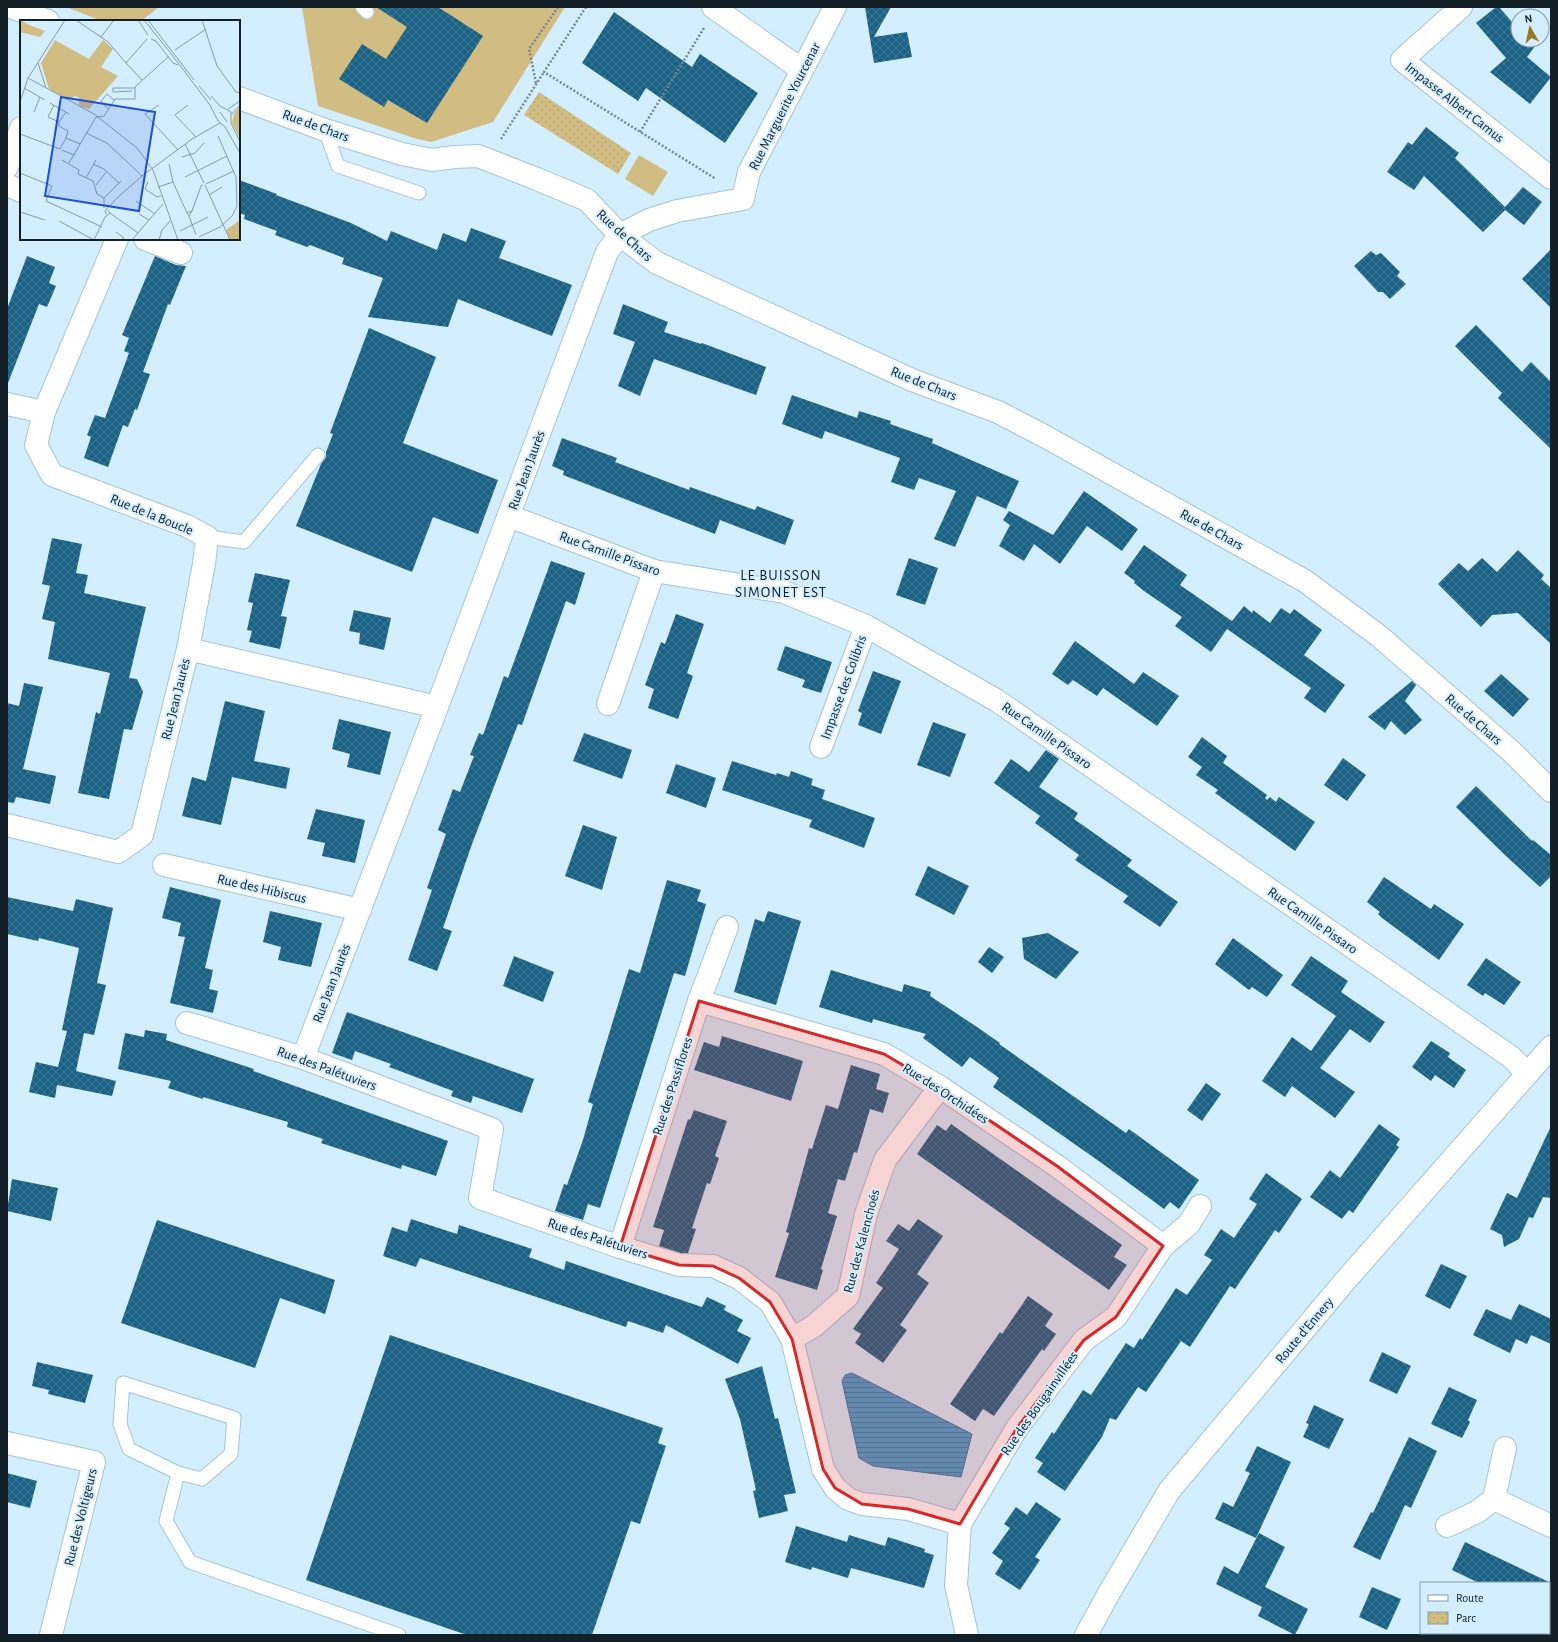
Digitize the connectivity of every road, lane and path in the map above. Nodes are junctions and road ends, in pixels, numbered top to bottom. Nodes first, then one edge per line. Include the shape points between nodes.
1 (11, 7) edge
2 (558, 7) edge
3 (586, 7) edge
4 (835, 7) edge
5 (1461, 7) edge
6 (715, 8) edge
7 (45, 20) edge
8 (802, 70) junction
9 (544, 72) junction
10 (536, 84) junction
11 (240, 98) edge
12 (325, 130) junction
13 (20, 131) edge
14 (640, 132) junction
15 (487, 160) junction
16 (7, 167) edge
17 (1551, 178) edge
18 (720, 182) dead end
19 (7, 185) edge
20 (20, 191) edge
21 (420, 193) dead end
22 (620, 235) junction
23 (117, 240) edge
24 (148, 240) edge
25 (181, 254) dead end
26 (7, 404) edge
27 (44, 412) junction
28 (318, 455) dead end
29 (509, 516) junction
30 (207, 537) junction
31 (654, 571) junction
32 (866, 626) junction
33 (188, 649) junction
34 (608, 704) dead end
35 (437, 707) junction
36 (821, 747) dead end
37 (1551, 792) edge
38 (7, 825) edge
39 (164, 865) dead end
40 (360, 910) junction
41 (727, 927) dead end
42 (699, 1001) junction
43 (187, 1023) dead end
44 (1551, 1047) edge
45 (303, 1058) junction
46 (1527, 1073) junction
47 (940, 1087) junction
48 (1200, 1206) dead end
49 (1163, 1246) junction
50 (620, 1247) junction
51 (792, 1339) junction
52 (7, 1443) edge
53 (1505, 1448) dead end
54 (178, 1473) junction
55 (1494, 1499) junction
56 (960, 1524) junction
57 (1447, 1526) dead end
58 (1551, 1526) edge
59 (51, 1635) edge
60 (399, 1635) edge
61 (967, 1635) edge
62 (1086, 1635) edge

1 - 7 street
2 - 10 path via 529,49
3 - 9 path
4 - 8 street, Rue Marguerite Yourcenar
5 - 17 street, Impasse Albert Camus via 1402,60
6 - 8 street
6 - 14 path
8 - 22 street, Rue Marguerite Yourcenar via 749,172 743,198 649,220
9 - 10 path
9 - 14 path
10 - 15 path
11 - 12 street, Rue de Chars
12 - 15 street, Rue de Chars via 402,154 432,160 455,156 478,156
12 - 21 lane via 338,166
13 - 16 street
14 - 18 path
15 - 22 street, Rue de Chars via 587,200
19 - 20 street
22 - 29 street, Rue Jean Jaurès via 607,252 600,269
22 - 37 street, Rue de Chars via 657,263 912,380 998,412 1305,581 1379,636 1512,752
23 - 27 street, Rue de la Boucle
24 - 25 street
26 - 27 street
27 - 30 street, Rue de la Boucle via 36,445 52,475 187,526
28 - 30 lane via 244,542
29 - 31 street, Rue Camille Pissaro
29 - 35 street, Rue Jean Jaurès
30 - 33 street, Rue de la Boucle
31 - 32 street, Rue Camille Pissaro via 784,592
31 - 34 street
32 - 36 street, Impasse des Colibris
32 - 46 street, Rue Camille Pissaro via 996,700 1511,1057
33 - 35 street, Rue Jean Jaurès
33 - 38 street, Rue Jean Jaurès via 142,835 118,852
35 - 40 street, Rue Jean Jaurès
39 - 40 street, Rue des Hibiscus
40 - 45 street, Rue Jean Jaurès
41 - 42 street, Rue des Passiflores
42 - 47 street, Rue des Orchidées via 884,1054
42 - 50 street, Rue des Passiflores
43 - 45 street, Rue des Palétuviers
44 - 46 street, Route d'Ennery
45 - 50 street, Rue des Palétuviers via 492,1129 480,1198
46 - 62 street, Route d'Ennery via 1346,1281 1169,1491
47 - 49 street, Rue des Orchidées via 1057,1166
47 - 51 street, Rue des Kalenchoés via 885,1160 866,1214 848,1296 814,1326
48 - 49 street, Rue des Bougainvillées via 1189,1224
49 - 56 street, Rue des Bougainvillées via 1116,1317 1084,1340 1018,1428
50 - 51 street, Rue des Palétuviers via 678,1265 713,1266 739,1278 770,1302
51 - 56 street, Rue des Palétuviers via 822,1469 835,1488 848,1499 862,1504 908,1509
52 - 59 street, Rue des Voltigeurs via 94,1462
53 - 55 street
54 - 54 lane via 202,1478 231,1454 234,1418 123,1383 120,1424 129,1449
54 - 60 lane via 166,1521 190,1562
55 - 57 street via 1477,1512
55 - 58 street
56 - 61 street, Rue des Bougainvillées via 956,1585

